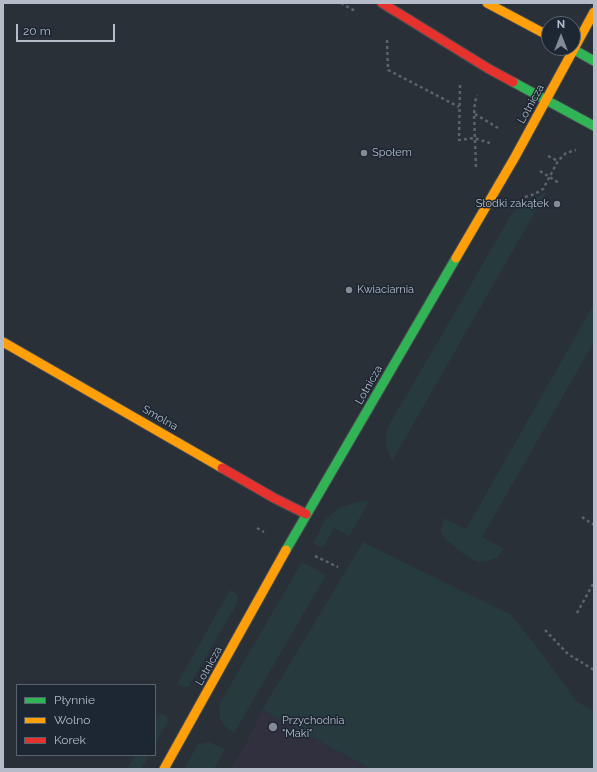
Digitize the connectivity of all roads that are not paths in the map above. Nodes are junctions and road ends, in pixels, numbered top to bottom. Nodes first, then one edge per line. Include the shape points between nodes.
1 (382, 3) edge
2 (487, 3) edge
3 (594, 12) edge
4 (541, 32) edge
5 (581, 34) edge
6 (581, 54) edge
7 (569, 56) edge
8 (594, 60) edge
9 (547, 100) junction
10 (594, 126) edge
11 (3, 342) edge
12 (306, 514) junction
13 (164, 769) edge

1 - 9 street via 489,69
2 - 4 street
3 - 5 street, Lotnicza
6 - 8 street
7 - 9 street, Lotnicza
9 - 10 street
9 - 12 street, Lotnicza
11 - 12 street, Smolna
12 - 13 street, Lotnicza

